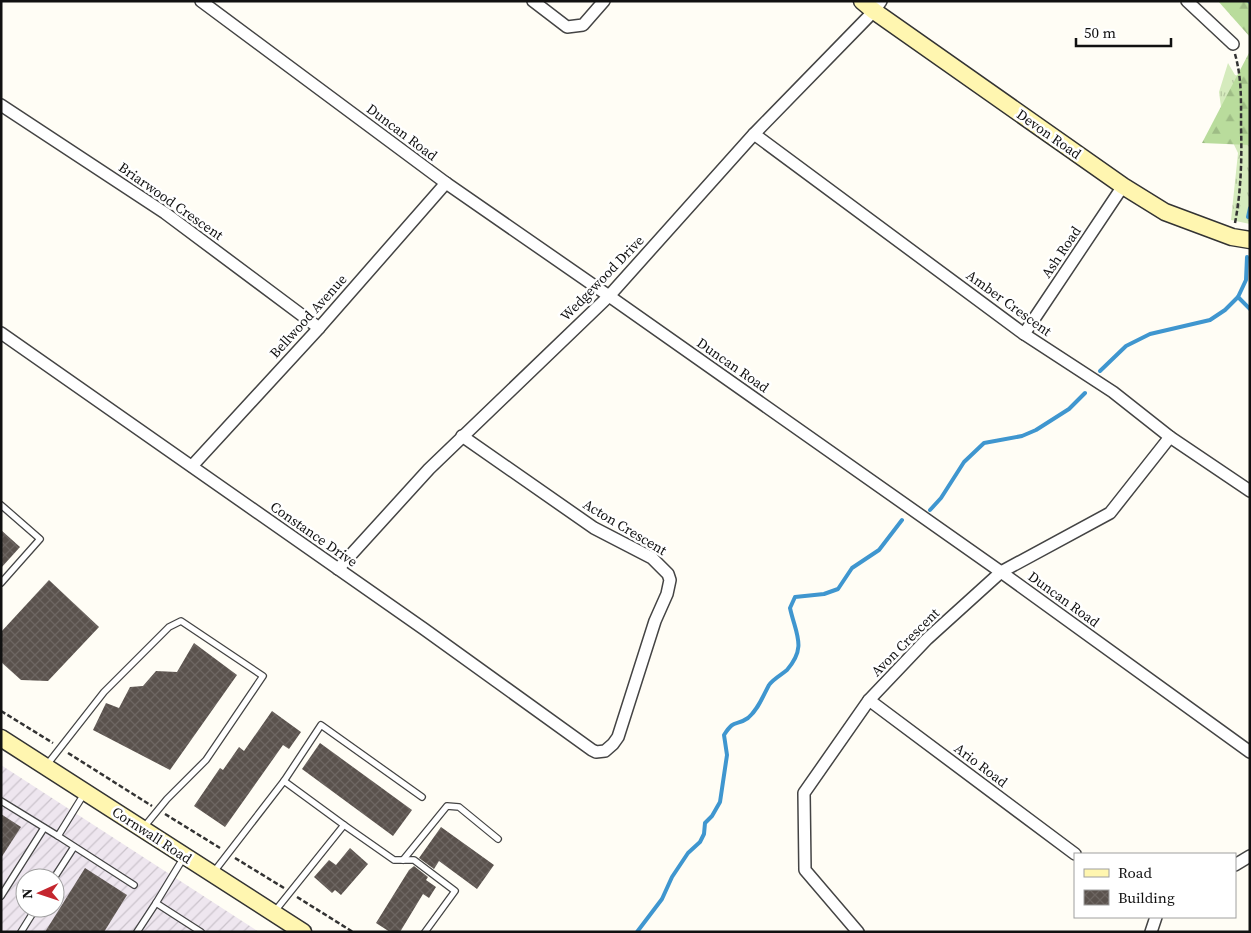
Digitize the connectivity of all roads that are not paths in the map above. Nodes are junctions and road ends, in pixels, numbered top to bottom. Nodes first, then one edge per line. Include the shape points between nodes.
1 (201, 1) edge
2 (533, 1) edge
3 (604, 1) edge
4 (1187, 1) edge
5 (872, 5) edge
6 (1233, 44) road end
7 (1, 105) edge
8 (754, 134) junction
9 (446, 183) junction
10 (1123, 186) junction
11 (1250, 240) edge
12 (609, 296) junction
13 (319, 328) junction
14 (1, 333) edge
15 (1024, 334) junction
16 (462, 436) junction
17 (1170, 437) junction
18 (192, 466) junction
19 (1250, 491) edge
20 (1, 505) edge
21 (338, 568) junction
22 (1001, 572) junction
23 (1, 583) edge
24 (869, 700) junction
25 (1, 738) edge
26 (610, 748) joint
27 (1250, 752) edge
28 (46, 767) junction
29 (284, 781) junction
30 (85, 792) junction
31 (422, 797) dead end
32 (1, 801) edge
33 (344, 825) junction
34 (44, 828) junction
35 (143, 829) junction
36 (58, 836) junction
37 (498, 839) dead end
38 (74, 846) junction
39 (1074, 853) edge
40 (185, 856) junction
41 (1250, 856) edge
42 (403, 860) junction
43 (1236, 864) edge
44 (60, 868) edge
45 (212, 874) junction
46 (134, 885) dead end
47 (1, 896) edge
48 (156, 903) junction
49 (274, 913) junction
50 (30, 918) edge
51 (1156, 918) edge
52 (21, 932) edge
53 (137, 932) edge
54 (201, 932) edge
55 (303, 932) edge
56 (424, 932) edge
57 (858, 932) edge
58 (1151, 932) edge

1 - 9 street, Duncan Road
2 - 3 street via 567,28 583,25
4 - 6 street
5 - 8 street, Wedgewood Drive
5 - 10 street, Devon Road
7 - 13 street, Briarwood Crescent via 165,213
8 - 12 street, Wedgewood Drive
8 - 15 street, Amber Crescent
9 - 12 street, Duncan Road
9 - 13 street, Bellwood Avenue
10 - 11 street, Devon Road via 1165,212 1232,237
10 - 15 street, Ash Road
12 - 16 street, Wedgewood Drive
12 - 22 street, Duncan Road
13 - 18 street, Bellwood Avenue
14 - 18 street, Constance Drive
15 - 17 street, Amber Crescent via 1112,392
16 - 21 street, Wedgewood Drive
16 - 26 street, Acton Crescent via 594,528 652,558 668,574 667,594 655,621 618,737
17 - 19 street, Amber Crescent
17 - 22 street, Avon Crescent via 1110,513
18 - 21 street, Constance Drive
20 - 23 lane via 40,539
21 - 26 street, Constance Drive via 592,750
22 - 24 street, Avon Crescent via 927,639
22 - 27 street, Duncan Road
24 - 39 street, Ario Road
24 - 57 street, Avon Crescent via 804,793 805,870
25 - 28 street, Cornwall Road
28 - 30 street, Cornwall Road
28 - 35 lane via 104,692 169,627 181,621 263,676 206,760
29 - 31 lane via 320,725
29 - 33 lane
29 - 45 lane
30 - 35 street, Cornwall Road
30 - 36 lane
32 - 34 lane
33 - 42 lane via 394,860
33 - 49 lane
34 - 36 lane
34 - 47 lane
35 - 40 street, Cornwall Road
36 - 38 lane
37 - 42 lane via 459,806 448,806
38 - 44 lane
38 - 46 lane
40 - 45 street, Cornwall Road
40 - 48 lane
41 - 43 street
42 - 56 lane via 414,860 455,892
45 - 49 street, Cornwall Road
48 - 53 lane
48 - 54 lane
49 - 55 street, Cornwall Road
50 - 52 lane
51 - 58 street

